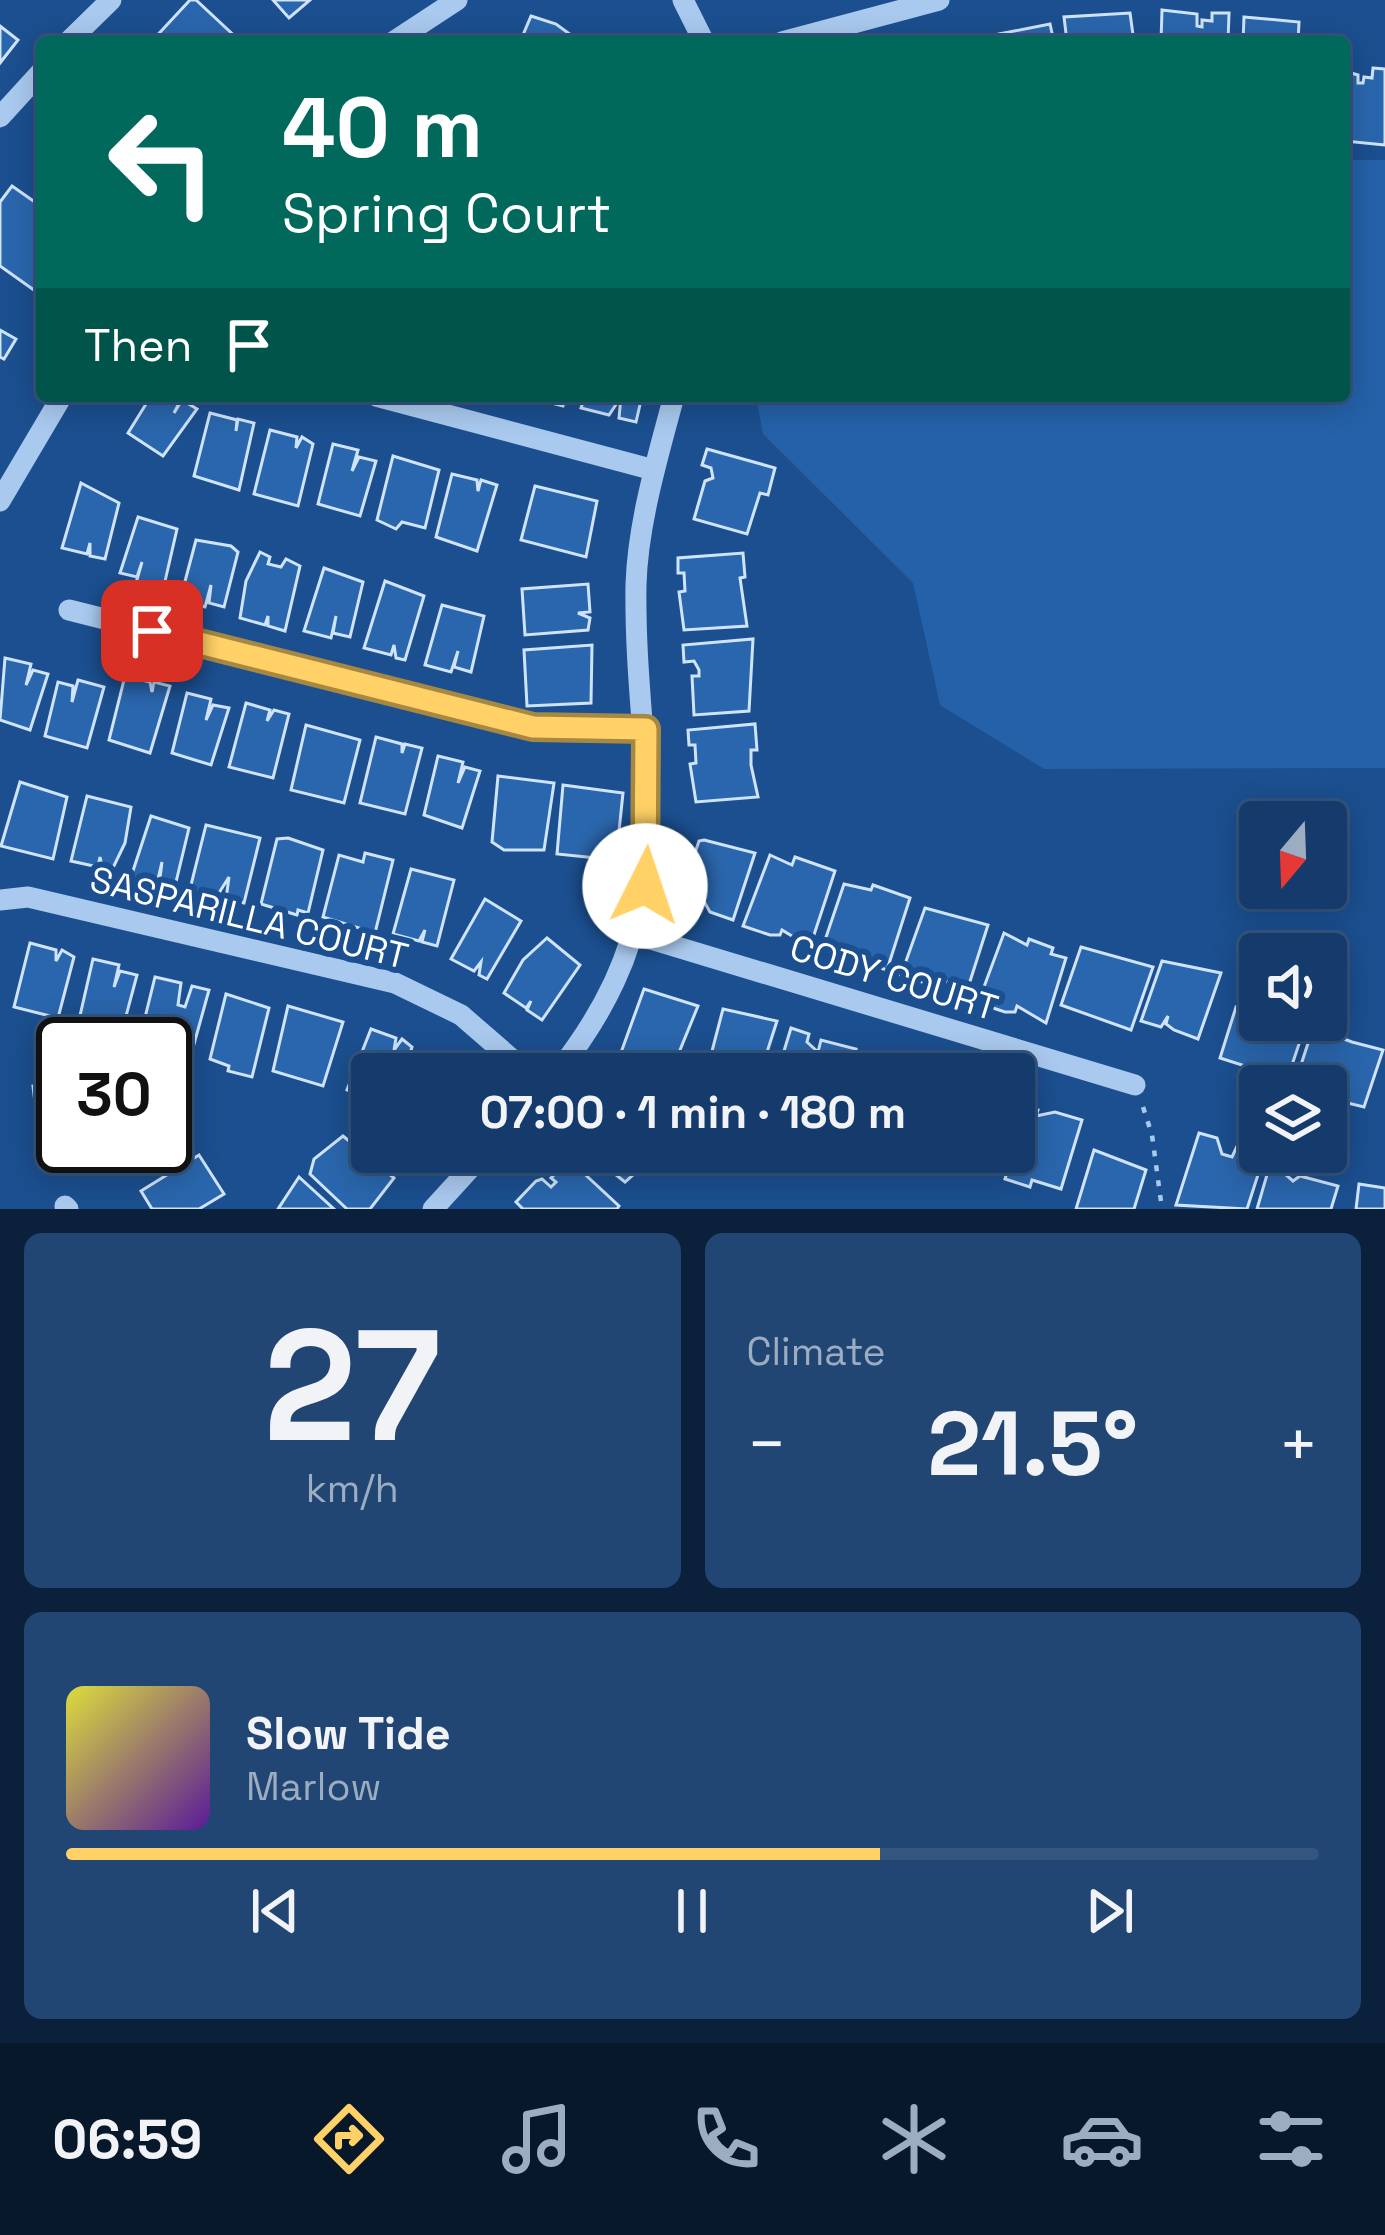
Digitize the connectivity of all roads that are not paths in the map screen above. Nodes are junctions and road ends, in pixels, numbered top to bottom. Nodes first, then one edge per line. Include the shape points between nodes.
1 (111, 0) edge
2 (457, 0) edge
3 (682, 0) edge
4 (939, 0) edge
5 (74, 36) edge
6 (402, 36) edge
7 (701, 36) edge
8 (804, 36) edge
9 (36, 78) edge
10 (0, 118) edge
11 (58, 402) edge
12 (399, 402) edge
13 (672, 402) edge
14 (654, 470) junction
15 (0, 501) edge
16 (69, 610) dead end
17 (646, 729) junction
18 (0, 900) edge
19 (634, 934) junction
20 (505, 1053) edge
21 (570, 1053) edge
22 (1135, 1085) road end
23 (466, 1173) edge
24 (433, 1209) edge

1 - 5 street
2 - 6 street
3 - 7 street
4 - 8 street
9 - 10 street
11 - 15 street
12 - 14 street
13 - 14 street
14 - 17 street via 636,582
16 - 17 street via 533,727
17 - 19 street via 650,836
18 - 20 street, SASPARILLA COURT via 28,897 395,983 461,1015
19 - 21 street
19 - 22 street, CODY COURT
23 - 24 street

